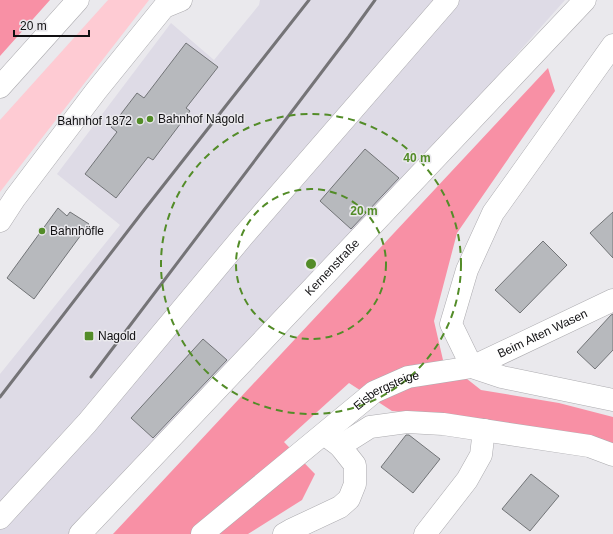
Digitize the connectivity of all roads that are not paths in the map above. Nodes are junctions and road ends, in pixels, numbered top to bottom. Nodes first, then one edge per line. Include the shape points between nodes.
1 (78, 0) edge
2 (181, 0) edge
3 (448, 0) edge
4 (585, 0) edge
5 (613, 45) edge
6 (0, 87) edge
7 (0, 220) edge
8 (613, 300) edge
9 (472, 367) junction
10 (613, 400) edge
11 (484, 430) junction
12 (332, 439) junction
13 (613, 455) edge
14 (0, 518) edge
15 (80, 534) edge
16 (202, 534) edge
17 (284, 534) edge
18 (425, 534) edge

1 - 6 street
2 - 7 street via 164,7 96,91
3 - 14 street via 244,235 87,424
4 - 15 street, Kernenstraße
5 - 9 street via 493,213 467,270 451,324
8 - 9 street, Beim Alten Wasen
9 - 10 street, Eisbergsteige
9 - 12 street, Eisbergsteige via 408,377 374,392
11 - 12 street, Eisbergsteige via 407,422 370,427
11 - 13 street, Eisbergsteige via 589,446
11 - 18 street via 481,455 467,480
12 - 16 street, Eisbergsteige
12 - 17 street via 355,465 355,484 349,499 340,507

